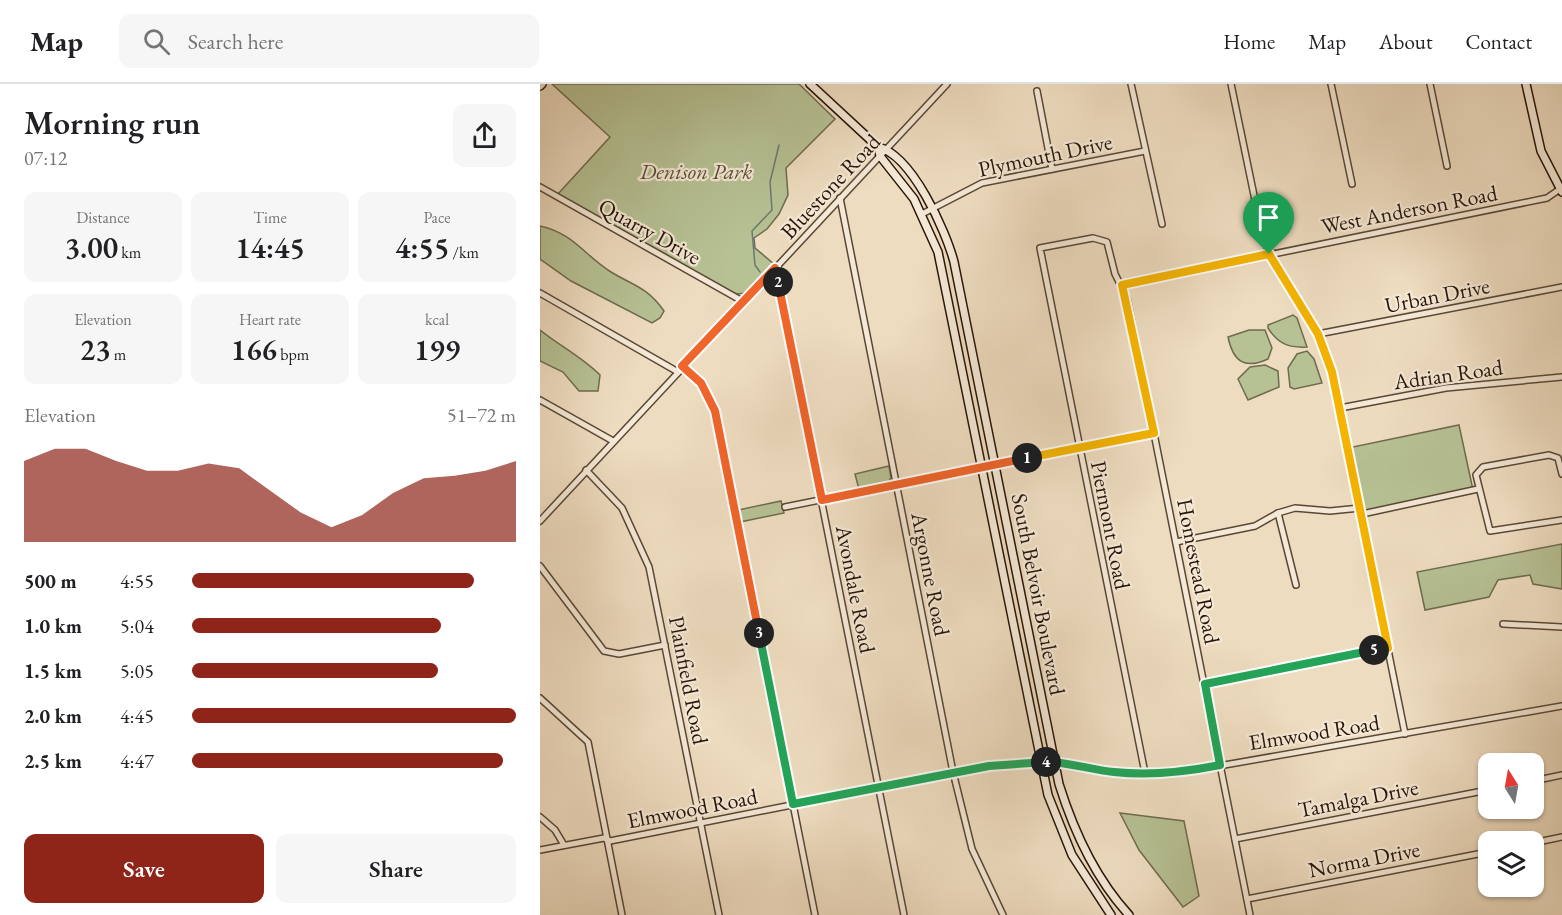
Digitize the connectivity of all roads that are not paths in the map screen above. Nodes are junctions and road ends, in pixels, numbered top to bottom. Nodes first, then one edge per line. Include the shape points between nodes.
1 (810, 84) edge
2 (947, 84) edge
3 (1131, 84) edge
4 (1231, 84) edge
5 (1331, 84) edge
6 (1430, 84) edge
7 (1526, 84) edge
8 (1037, 91) dead end
9 (883, 148) junction
10 (1145, 151) junction
11 (880, 156) junction
12 (1448, 166) dead end
13 (1052, 169) junction
14 (1352, 184) dead end
15 (540, 188) edge
16 (1561, 190) edge
17 (840, 198) junction
18 (933, 208) junction
19 (922, 214) junction
20 (1162, 224) dead end
21 (1103, 239) joint
22 (1269, 254) junction
23 (775, 268) junction
24 (1122, 285) junction
25 (1562, 287) edge
26 (540, 293) edge
27 (744, 302) junction
28 (1318, 334) junction
29 (682, 366) junction
30 (678, 372) junction
31 (1562, 377) edge
32 (540, 400) edge
33 (1340, 408) junction
34 (1154, 433) junction
35 (612, 441) junction
36 (1079, 447) junction
37 (995, 465) junction
38 (982, 468) junction
39 (586, 470) junction
40 (1562, 474) edge
41 (897, 484) junction
42 (1478, 489) junction
43 (822, 500) junction
44 (785, 507) dead end
45 (1360, 507) junction
46 (1278, 513) junction
47 (1362, 514) junction
48 (541, 518) edge
49 (1562, 520) edge
50 (1176, 542) junction
51 (540, 566) edge
52 (1296, 585) dead end
53 (1503, 624) dead end
54 (1562, 627) edge
55 (665, 645) junction
56 (1388, 648) junction
57 (1205, 684) junction
58 (540, 698) edge
59 (1562, 706) edge
60 (1405, 734) junction
61 (1041, 762) junction
62 (1054, 762) junction
63 (1220, 765) junction
64 (953, 772) junction
65 (1145, 773) junction
66 (1562, 776) edge
67 (1544, 779) edge
68 (878, 788) junction
69 (1478, 792) edge
70 (793, 804) junction
71 (540, 817) edge
72 (700, 823) junction
73 (1562, 837) edge
74 (1235, 839) junction
75 (607, 840) junction
76 (1544, 841) edge
77 (564, 845) junction
78 (540, 850) edge
79 (1478, 854) edge
80 (1247, 899) junction
81 (622, 915) edge
82 (719, 915) edge
83 (815, 915) edge
84 (904, 915) edge
85 (1003, 915) edge
86 (1111, 915) edge
87 (1129, 915) edge
88 (1250, 915) edge

1 - 9 street, South Belvoir Boulevard
2 - 9 street, Bluestone Road
3 - 10 street
4 - 22 street
5 - 14 street
6 - 12 street
7 - 16 street via 1541,151
8 - 13 street
9 - 11 street
9 - 18 street, South Belvoir Boulevard via 911,175
10 - 13 street, Plymouth Drive
10 - 20 street
11 - 17 street, Bluestone Road
11 - 19 street, South Belvoir Boulevard
13 - 18 street, Plymouth Drive via 982,183
15 - 27 street, Quarry Drive
16 - 22 street, West Anderson Road via 1547,198
17 - 23 street, Bluestone Road
17 - 41 street, Argonne Road
18 - 19 street, Plymouth Drive
18 - 37 street, South Belvoir Boulevard via 954,262
19 - 38 street, South Belvoir Boulevard via 941,264
21 - 24 street, Homestead Road
21 - 36 street, Piermont Road via 1040,248
22 - 24 street, West Anderson Road
22 - 28 street
23 - 27 street, Bluestone Road
23 - 43 street, Avondale Road
24 - 34 street, Homestead Road
25 - 28 street, Urban Drive
26 - 30 street
27 - 29 street, Bluestone Road
28 - 33 street
29 - 30 street, Bluestone Road
29 - 70 street via 701,383 715,411
30 - 35 street, Bluestone Road
31 - 33 street, Adrian Road via 1446,388
32 - 35 street
33 - 45 street
34 - 36 street
34 - 50 street, Homestead Road
35 - 39 street, Bluestone Road
36 - 37 street
36 - 65 street, Piermont Road
37 - 38 street
37 - 62 street, South Belvoir Boulevard
38 - 41 street
38 - 61 street, South Belvoir Boulevard
39 - 48 street, Bluestone Road
39 - 55 street, Plainfield Road via 618,503 637,536 651,573
40 - 42 street via 1558,458 1549,455 1480,468 1476,475
41 - 43 street
41 - 64 street, Argonne Road
42 - 47 street
42 - 49 street via 1487,529 1493,533
43 - 44 street
43 - 68 street, Avondale Road
45 - 46 street via 1336,511 1295,508
45 - 47 street
46 - 50 street via 1255,526
46 - 52 street
47 - 56 street
50 - 57 street, Homestead Road
51 - 55 street via 604,651 619,654
53 - 54 street
55 - 72 street, Plainfield Road
56 - 57 street
56 - 60 street
57 - 63 street, Homestead Road
58 - 75 street via 588,742
59 - 60 street, Elmwood Road
60 - 63 street, Elmwood Road
61 - 62 street, Elmwood Road
61 - 64 street, Elmwood Road
61 - 86 street, South Belvoir Boulevard via 1061,833
62 - 65 street, Elmwood Road via 1107,772
62 - 87 street, South Belvoir Boulevard via 1078,836 1097,873
63 - 65 street, Elmwood Road
63 - 74 street, Homestead Road
64 - 68 street, Elmwood Road
64 - 85 street, Argonne Road via 972,849
66 - 67 street
68 - 70 street, Elmwood Road
68 - 84 street, Avondale Road
69 - 74 street, Tamalga Drive
70 - 72 street, Elmwood Road
70 - 83 street
71 - 77 street
72 - 75 street, Elmwood Road
72 - 82 street, Plainfield Road
73 - 76 street
74 - 80 street, Homestead Road
75 - 77 street, Elmwood Road
75 - 81 street
77 - 78 street, Elmwood Road
79 - 80 street, Norma Drive
80 - 88 street, Homestead Road

